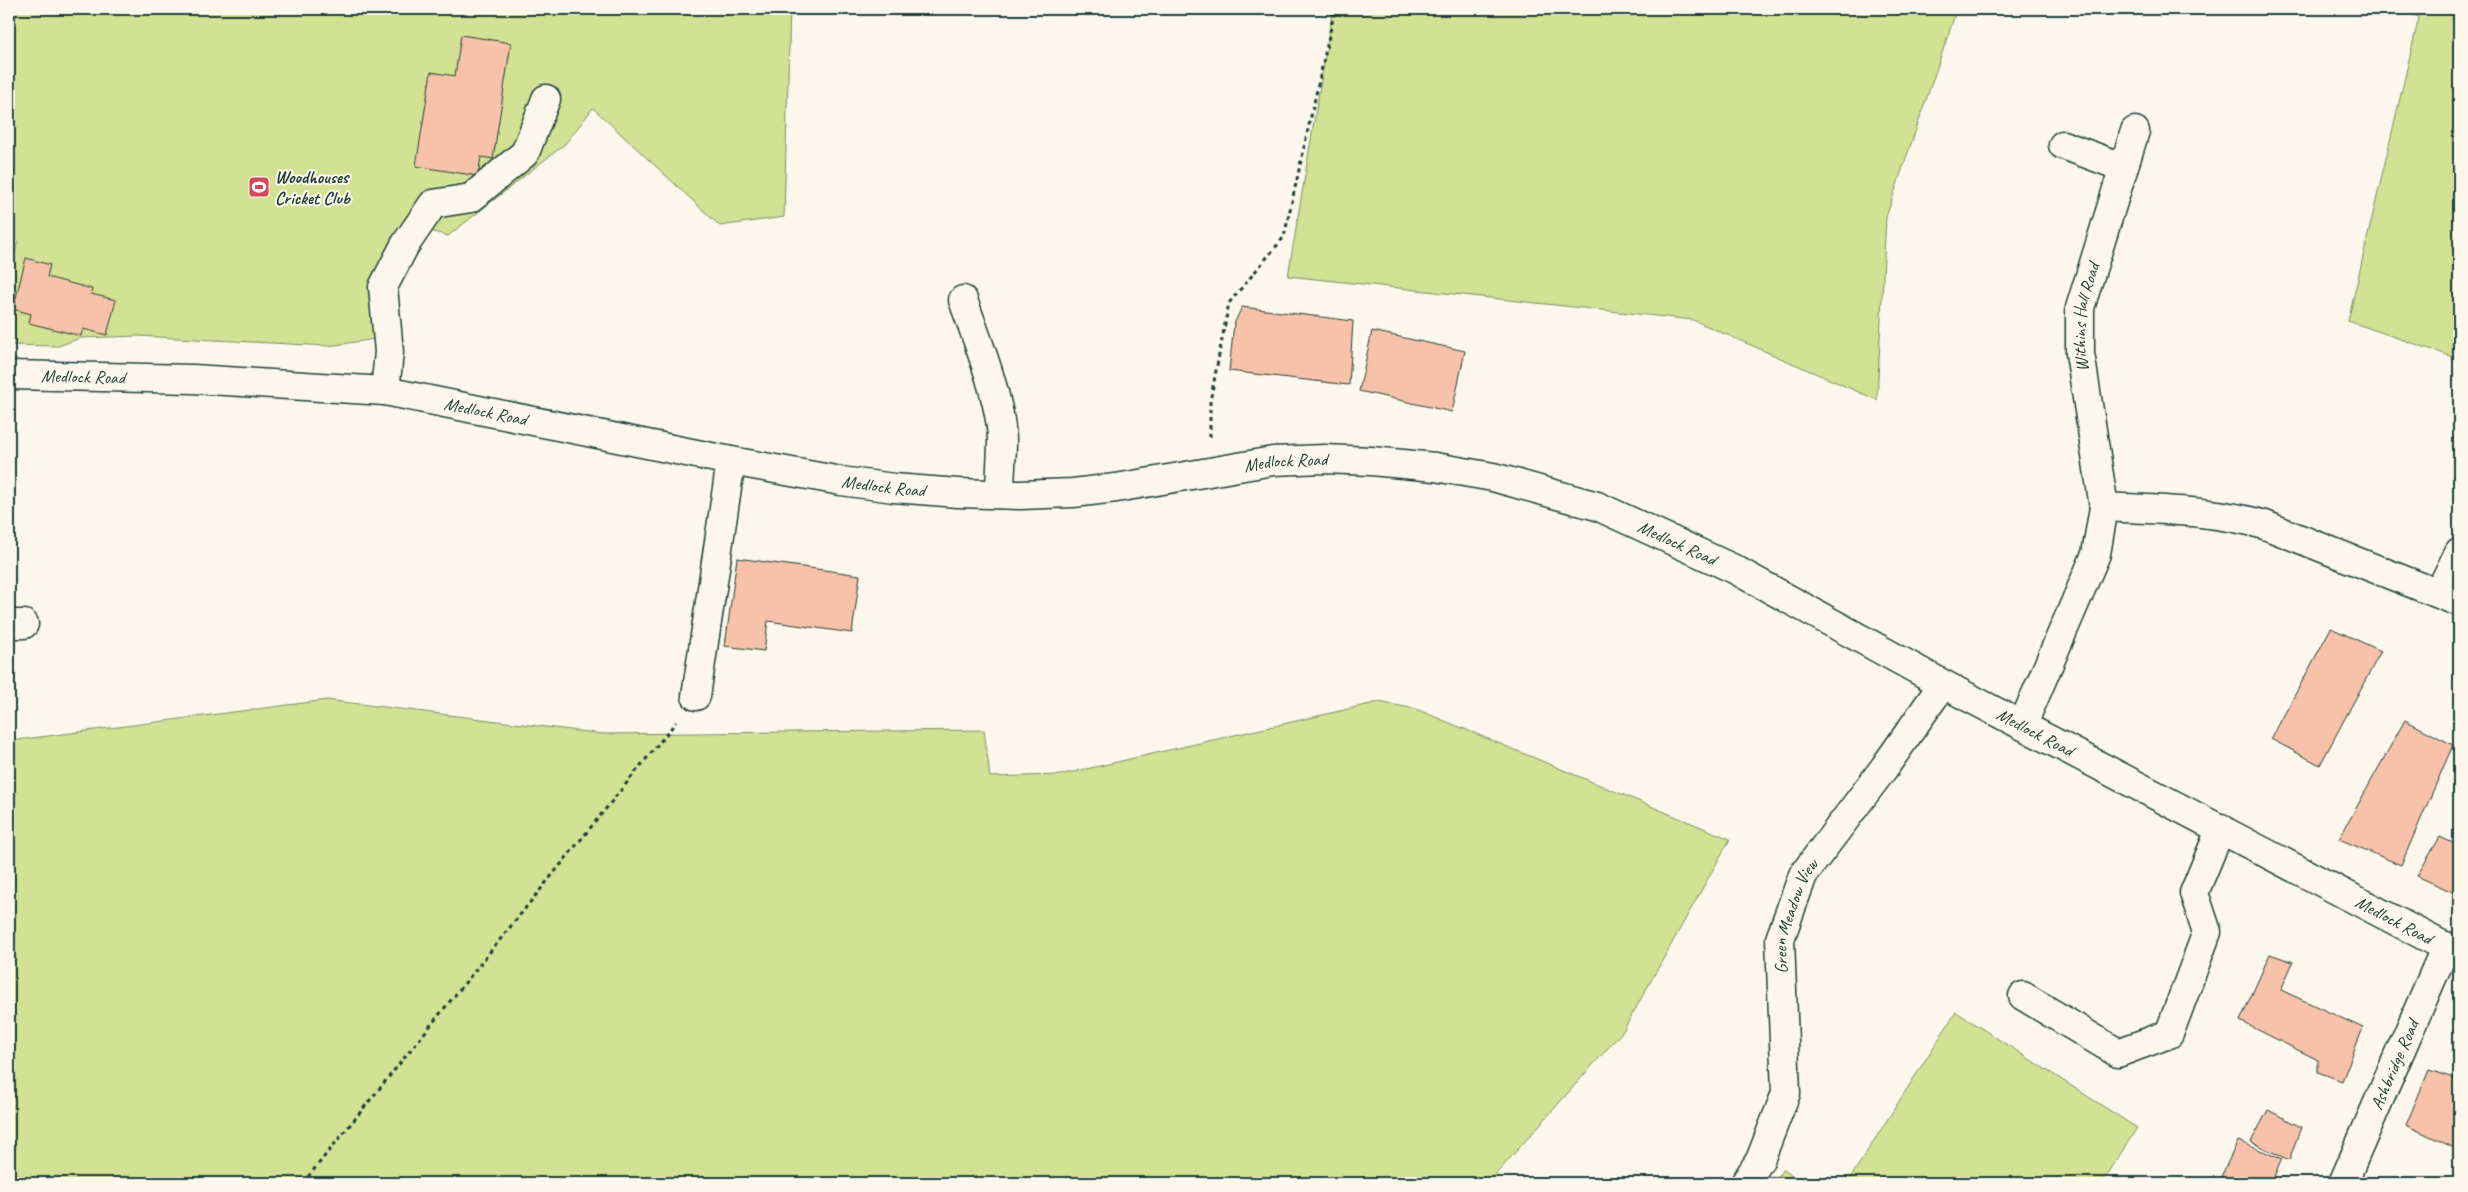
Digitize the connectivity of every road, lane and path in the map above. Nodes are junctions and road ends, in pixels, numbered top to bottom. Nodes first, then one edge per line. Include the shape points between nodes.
1 (1335, 9) edge
2 (546, 99) dead end
3 (2134, 131) dead end
4 (2063, 145) dead end
5 (2122, 167) junction
6 (963, 300) dead end
7 (9, 374) edge
8 (385, 391) junction
9 (731, 461) junction
10 (1210, 470) junction
11 (1000, 494) junction
12 (2104, 507) junction
13 (2459, 552) edge
14 (2449, 597) edge
15 (1943, 684) junction
16 (696, 696) joint
17 (2023, 724) junction
18 (2221, 828) junction
19 (2453, 950) edge
20 (2023, 996) dead end
21 (304, 1183) edge
22 (1746, 1183) edge
23 (2343, 1183) edge

1 - 10 path via 1284,237 1229,302 1210,402
2 - 8 street via 525,153 471,198 433,204 405,244 383,287 389,352
3 - 5 street, Withins Hall Road
4 - 5 street
5 - 12 street, Withins Hall Road via 2080,308 2080,353
6 - 11 street via 981,348 998,411 1002,439
7 - 8 street, Medlock Road via 193,379
8 - 9 street, Medlock Road
9 - 11 street, Medlock Road via 894,488
9 - 16 street
10 - 11 street, Medlock Road via 1073,493
10 - 15 street, Medlock Road via 1273,461 1371,460 1493,476 1598,506 1734,569
12 - 14 street via 2242,518
12 - 17 street, Withins Hall Road via 2096,554
13 - 14 street
15 - 17 street, Medlock Road
15 - 22 street, Green Meadow View via 1803,875 1780,939 1786,1093 1760,1160
16 - 21 path
17 - 18 street, Medlock Road
18 - 19 street, Medlock Road
18 - 20 street via 2194,893 2207,932 2169,1034 2118,1053
19 - 23 street, Ashbridge Road

